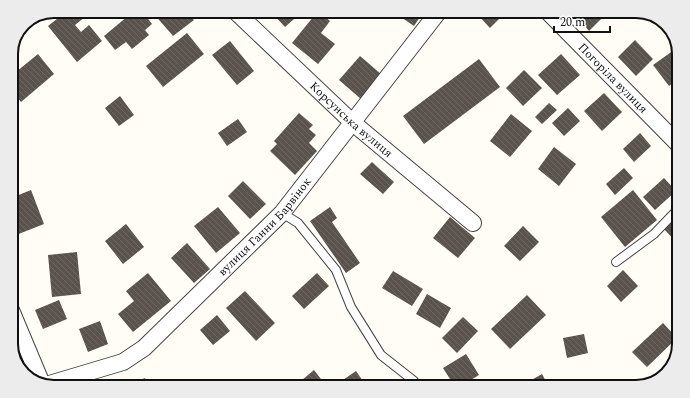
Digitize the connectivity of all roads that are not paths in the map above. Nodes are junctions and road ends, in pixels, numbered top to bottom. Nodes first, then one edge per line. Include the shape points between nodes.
1 (242, 18) edge
2 (434, 18) edge
3 (554, 18) edge
4 (353, 122) junction
5 (672, 138) edge
6 (282, 213) junction
7 (672, 215) edge
8 (473, 223) dead end
9 (616, 262) dead end
10 (18, 327) edge
11 (39, 376) edge
12 (63, 380) edge
13 (413, 380) edge

1 - 4 street, Корсунська вулиця
2 - 4 street, вулиця Ганни Барвінок
3 - 5 street, Погоріла вулиця
4 - 6 street, вулиця Ганни Барвінок
4 - 8 street, Корсунська вулиця
6 - 12 street, вулиця Ганни Барвінок via 144,348 123,362
6 - 13 lane via 298,223 336,270 351,307 381,355
7 - 9 lane via 654,234
10 - 11 street

